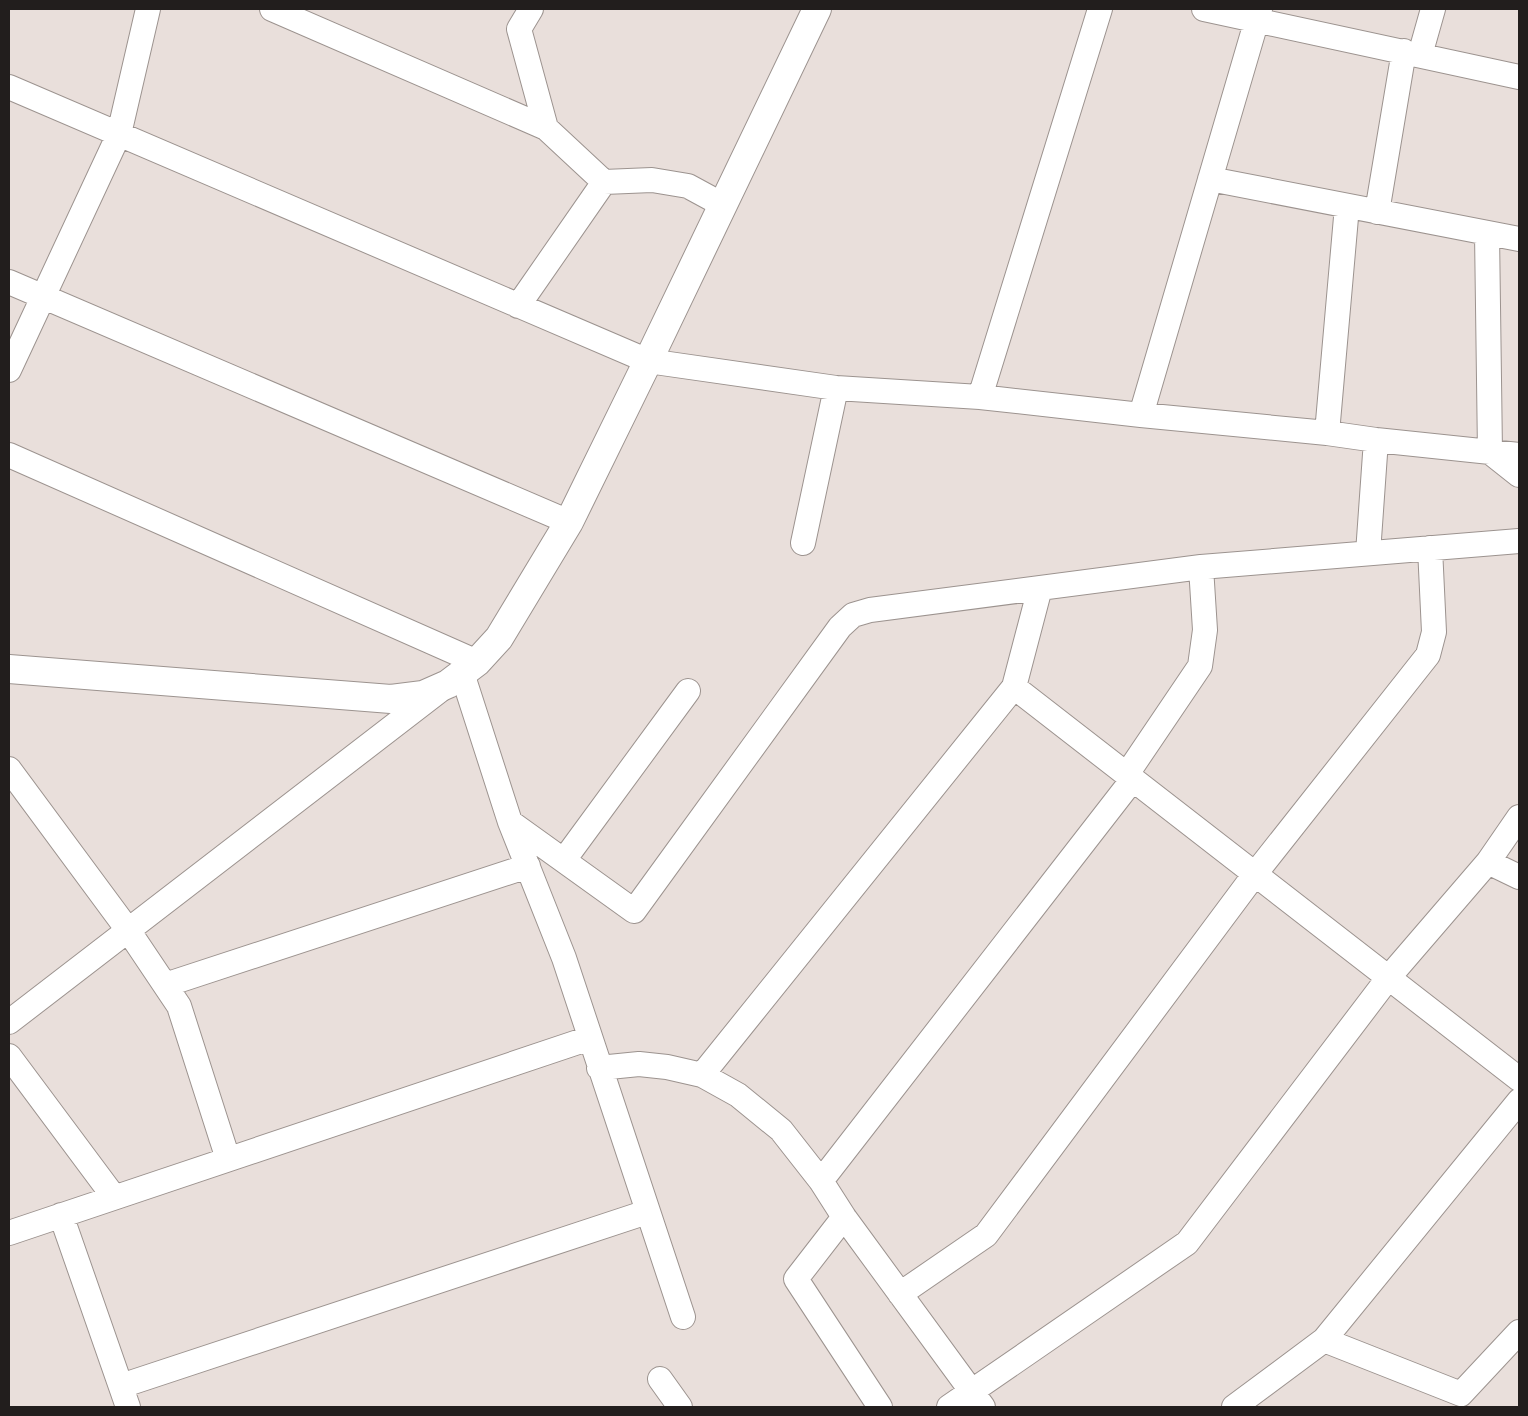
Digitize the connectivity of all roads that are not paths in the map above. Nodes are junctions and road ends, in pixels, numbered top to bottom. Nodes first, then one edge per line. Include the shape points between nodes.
1 (148, 9) edge
2 (272, 9) edge
3 (531, 9) edge
4 (816, 9) edge
5 (1100, 9) edge
6 (1204, 9) edge
7 (1432, 9) edge
8 (1258, 15) edge
9 (1412, 53) junction
10 (1519, 77) edge
11 (9, 87) edge
12 (546, 128) junction
13 (119, 134) junction
14 (1210, 180) junction
15 (604, 182) junction
16 (723, 205) junction
17 (1347, 206) junction
18 (1377, 212) junction
19 (1487, 233) junction
20 (1519, 239) edge
21 (9, 282) edge
22 (43, 297) junction
23 (518, 306) junction
24 (648, 361) junction
25 (9, 370) edge
26 (836, 388) junction
27 (980, 397) junction
28 (1141, 415) junction
29 (1327, 432) junction
30 (1376, 440) junction
31 (1490, 452) junction
32 (9, 455) edge
33 (1519, 455) edge
34 (1519, 475) edge
35 (569, 522) junction
36 (1519, 541) edge
37 (804, 543) dead end
38 (1430, 548) junction
39 (1368, 553) junction
40 (1201, 567) junction
41 (1040, 588) junction
42 (9, 668) edge
43 (462, 673) junction
44 (1014, 687) junction
45 (688, 691) dead end
46 (9, 769) edge
47 (1130, 777) junction
48 (1519, 817) edge
49 (510, 822) junction
50 (564, 860) junction
51 (1488, 862) junction
52 (528, 866) junction
53 (1255, 874) junction
54 (1519, 877) edge
55 (128, 930) junction
56 (1389, 977) junction
57 (165, 985) junction
58 (9, 1022) edge
59 (590, 1038) junction
60 (9, 1056) edge
61 (599, 1068) junction
62 (702, 1075) junction
63 (1519, 1079) edge
64 (1519, 1101) edge
65 (228, 1159) junction
66 (820, 1181) junction
67 (114, 1197) junction
68 (647, 1212) junction
69 (61, 1215) junction
70 (844, 1217) junction
71 (9, 1233) edge
72 (900, 1294) junction
73 (683, 1317) dead end
74 (1519, 1332) edge
75 (1324, 1340) junction
76 (660, 1379) dead end
77 (124, 1397) edge
78 (977, 1400) edge
79 (680, 1407) edge
80 (880, 1407) edge
81 (949, 1407) edge
82 (1234, 1407) edge

1 - 13 street
2 - 12 street
3 - 12 street via 519,29
4 - 16 street
5 - 27 street
6 - 8 street
7 - 9 street
8 - 9 street
8 - 14 street
9 - 10 street
9 - 18 street
11 - 13 street
12 - 15 street
13 - 22 street
13 - 23 street
14 - 17 street
14 - 28 street
15 - 16 street via 652,180 688,186
15 - 23 street
16 - 24 street
17 - 18 street
17 - 29 street
18 - 19 street
19 - 20 street
19 - 31 street
21 - 22 street
22 - 25 street
22 - 35 street
23 - 24 street
24 - 26 street
24 - 35 street
26 - 27 street
26 - 37 street
27 - 28 street
28 - 29 street
29 - 30 street
30 - 31 street
30 - 39 street
31 - 33 street
31 - 34 street
32 - 43 street
35 - 43 street via 499,638
36 - 38 street
38 - 39 street
38 - 53 street via 1434,632 1428,655
39 - 40 street
40 - 41 street
40 - 47 street via 1205,630 1200,666
41 - 44 street
41 - 50 street via 853,614 634,911
42 - 43 street via 390,699 423,695
43 - 49 street
43 - 55 street
44 - 47 street
44 - 62 street
45 - 50 street
46 - 55 street
47 - 53 street
47 - 66 street
48 - 51 street
49 - 50 street
49 - 52 street
51 - 54 street
51 - 56 street
52 - 57 street
52 - 59 street via 564,958
53 - 56 street
53 - 72 street via 986,1235
55 - 57 street
55 - 58 street
56 - 63 street
56 - 78 street via 1186,1243
57 - 65 street via 179,1006
59 - 61 street
59 - 65 street
60 - 67 street
61 - 62 street via 639,1064
61 - 68 street
62 - 66 street via 738,1095 780,1130
64 - 75 street
65 - 67 street
66 - 70 street
67 - 69 street
68 - 73 street
68 - 77 street
69 - 71 street
69 - 77 street
70 - 72 street
70 - 80 street via 796,1279
72 - 78 street
74 - 75 street via 1461,1394
75 - 82 street
76 - 79 street
78 - 81 street

